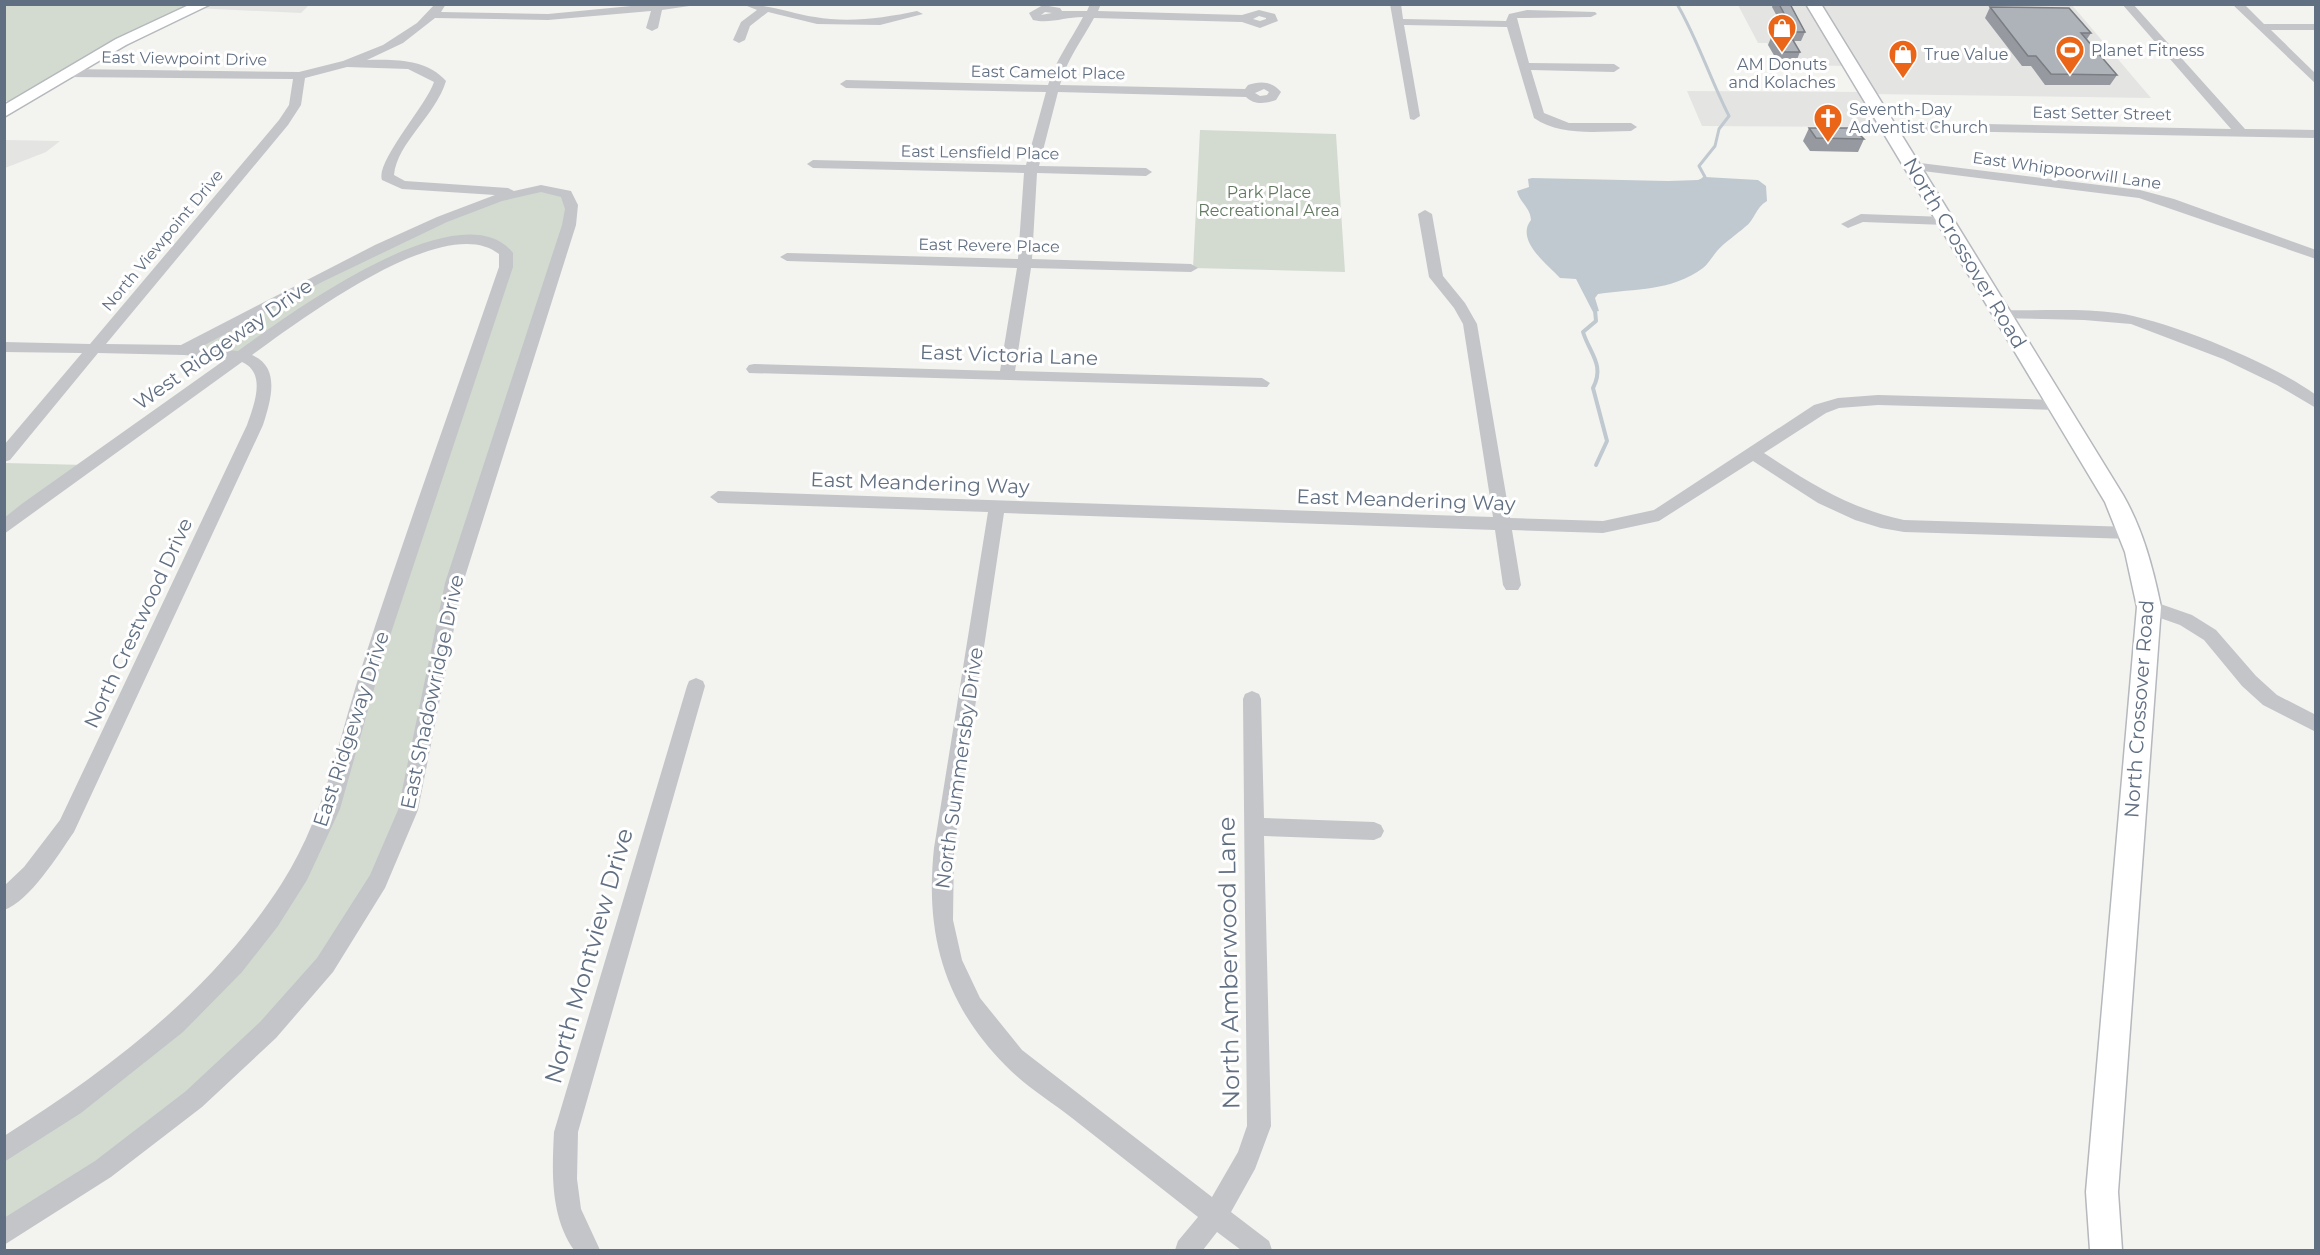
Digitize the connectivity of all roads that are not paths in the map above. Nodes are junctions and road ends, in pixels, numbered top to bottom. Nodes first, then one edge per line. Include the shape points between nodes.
1 (204, 4) edge
2 (698, 4) edge
3 (747, 4) edge
4 (1395, 4) edge
5 (1813, 4) edge
6 (2127, 4) edge
7 (2237, 4) edge
8 (657, 6) edge
9 (765, 9) junction
10 (918, 9) edge
11 (1088, 9) edge
12 (437, 10) edge
13 (1058, 14) dead end
14 (1591, 14) dead end
15 (1246, 19) dead end
16 (1398, 22) junction
17 (866, 23) junction
18 (1511, 24) junction
19 (2260, 27) junction
20 (2316, 27) edge
21 (652, 28) dead end
22 (739, 40) dead end
23 (347, 63) junction
24 (1524, 66) junction
25 (1614, 68) dead end
26 (69, 72) junction
27 (299, 76) junction
28 (2316, 81) edge
29 (846, 84) dead end
30 (1053, 88) junction
31 (1249, 93) dead end
32 (4, 112) edge
33 (1414, 116) dead end
34 (1888, 126) junction
35 (1631, 127) dead end
36 (2240, 131) junction
37 (2316, 134) edge
38 (813, 164) dead end
39 (1912, 166) junction
40 (1031, 170) junction
41 (1146, 172) dead end
42 (516, 192) junction
43 (1425, 214) dead end
44 (1946, 221) junction
45 (1848, 224) dead end
46 (486, 240) joint
47 (2316, 255) edge
48 (787, 257) dead end
49 (1025, 264) junction
50 (1191, 268) dead end
51 (2003, 315) junction
52 (4, 347) edge
53 (95, 348) junction
54 (184, 350) junction
55 (240, 356) junction
56 (754, 369) dead end
57 (1006, 376) junction
58 (1262, 383) dead end
59 (2316, 403) edge
60 (2058, 405) junction
61 (1752, 453) junction
62 (4, 456) edge
63 (718, 497) dead end
64 (997, 507) junction
65 (1502, 525) junction
66 (4, 528) edge
67 (2132, 533) junction
68 (1512, 585) dead end
69 (2149, 607) junction
70 (696, 686) dead end
71 (1252, 699) dead end
72 (2316, 723) edge
73 (1253, 827) junction
74 (1374, 831) dead end
75 (4, 901) edge
76 (4, 1150) edge
77 (1215, 1216) junction
78 (4, 1233) edge
79 (585, 1246) edge
80 (1187, 1251) edge
81 (1260, 1251) edge
82 (2106, 1251) edge

1 - 26 main road via 147,28
2 - 8 street
3 - 9 street
4 - 16 street
5 - 34 main road, North Crossover Road
6 - 36 street
7 - 19 street
8 - 12 street via 548,16
8 - 21 street
9 - 17 street via 803,20
9 - 22 street via 745,24
10 - 17 street
10 - 17 street via 915,26
11 - 13 street
11 - 15 street
11 - 30 street via 1067,58 1059,66
12 - 23 street via 425,25 403,40
14 - 18 street via 1527,13 1513,16
16 - 18 street
16 - 33 street
18 - 24 street
19 - 20 street
19 - 28 street
23 - 27 street
23 - 42 street via 400,64 433,74 440,81 434,101 389,164 387,177 393,182
24 - 25 street
24 - 35 street via 1538,115 1547,122 1562,126
26 - 27 street, East Viewpoint Drive
26 - 32 main road
27 - 53 street, North Viewpoint Drive via 295,105 284,122
29 - 30 street, East Camelot Place
30 - 31 street, East Camelot Place
30 - 40 street
34 - 36 street, East Setter Street
34 - 39 main road, North Crossover Road
36 - 37 street, East Setter Street
38 - 40 street, East Lensfield Place
39 - 44 main road, North Crossover Road
39 - 47 street, East Whippoorwill Lane via 2140,194
40 - 41 street, East Lensfield Place
40 - 49 street
42 - 54 street via 380,246
42 - 78 street, East Shadowridge Drive via 553,188 566,193 570,201 569,225 454,583 408,810 378,881 326,965 194,1099 103,1169
43 - 65 street via 1436,277 1470,324
44 - 45 street via 1861,218
44 - 51 main road, North Crossover Road
46 - 55 street, West Ridgeway Drive via 447,241 395,260 346,285
46 - 76 street, East Ridgeway Drive via 506,253 506,267 372,661 330,811 297,877 259,934 205,995 138,1056 67,1111
48 - 49 street, East Revere Place
49 - 50 street, East Revere Place
49 - 57 street
51 - 59 street via 2112,318 2148,325 2287,383
51 - 60 main road, North Crossover Road
52 - 53 street
53 - 54 street
53 - 62 street, North Viewpoint Drive
54 - 55 street
55 - 66 street, West Ridgeway Drive
55 - 75 street, North Crestwood Drive via 257,363 264,373 262,403 255,425 68,826 31,874
56 - 57 street, East Victoria Lane
57 - 58 street, East Victoria Lane
60 - 61 street, East Meandering Way via 1878,400 1838,403 1820,409
60 - 67 main road, North Crossover Road
61 - 65 street, East Meandering Way via 1659,515 1603,527
61 - 67 street via 1844,511 1882,523
63 - 64 street, East Meandering Way
64 - 65 street, East Meandering Way
64 - 77 street, North Summersby Drive via 946,837 941,898 946,942 958,986 982,1025 1014,1059
65 - 68 street
67 - 69 main road, North Crossover Road
69 - 72 street via 2186,620 2210,635 2249,681 2271,700
69 - 82 main road, North Crossover Road via 2102,1192
70 - 79 street, North Montview Drive via 566,1132 564,1188 573,1223
71 - 73 street, North Amberwood Lane
73 - 74 street
73 - 77 street, North Amberwood Lane via 1258,1126 1253,1148
77 - 80 street, North Amberwood Lane
77 - 81 street, North Summersby Drive

